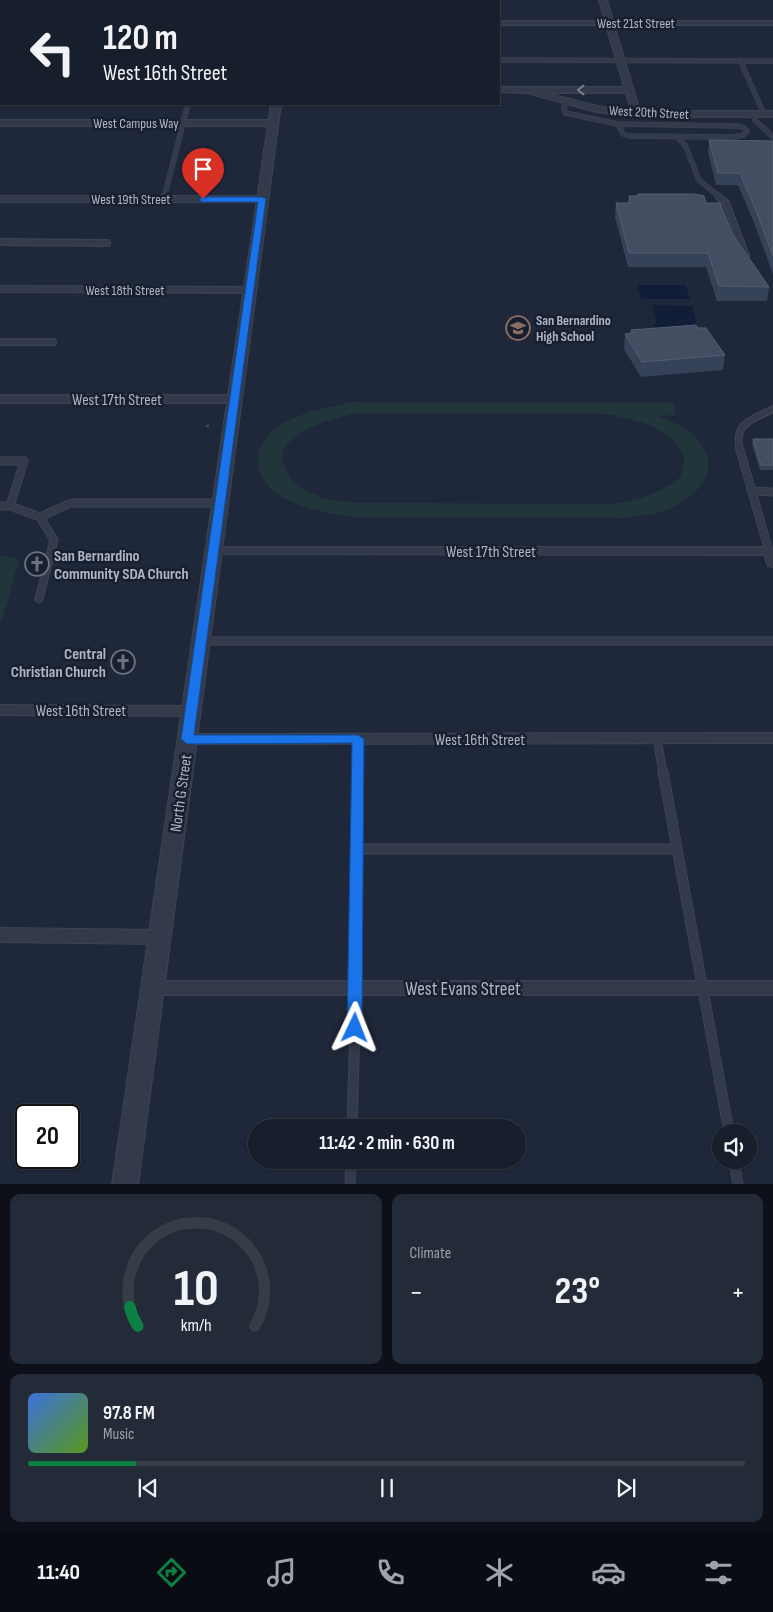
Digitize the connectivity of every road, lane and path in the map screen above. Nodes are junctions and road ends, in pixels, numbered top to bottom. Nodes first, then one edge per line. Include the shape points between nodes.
1 (603, 0) edge
2 (500, 23) edge
3 (609, 23) junction
4 (773, 23) edge
5 (500, 60) edge
6 (620, 60) junction
7 (740, 60) junction
8 (773, 60) edge
9 (500, 90) edge
10 (527, 90) junction
11 (629, 90) junction
12 (572, 101) junction
13 (188, 105) edge
14 (276, 105) edge
15 (636, 114) junction
16 (753, 114) junction
17 (769, 114) edge
18 (0, 122) edge
19 (273, 122) junction
20 (184, 123) junction
21 (618, 124) junction
22 (760, 124) junction
23 (743, 127) junction
24 (677, 137) junction
25 (773, 138) edge
26 (0, 199) edge
27 (164, 199) junction
28 (262, 199) junction
29 (0, 242) edge
30 (106, 243) dead end
31 (747, 259) edge
32 (0, 289) edge
33 (250, 290) junction
34 (0, 342) edge
35 (53, 342) dead end
36 (0, 399) edge
37 (234, 399) junction
38 (773, 409) edge
39 (211, 425) dead end
40 (206, 426) dead end
41 (0, 461) edge
42 (751, 491) junction
43 (773, 492) edge
44 (220, 503) junction
45 (0, 506) edge
46 (10, 506) junction
47 (40, 517) junction
48 (213, 551) junction
49 (771, 557) edge
50 (40, 599) dead end
51 (201, 640) junction
52 (773, 641) edge
53 (0, 710) edge
54 (191, 711) junction
55 (657, 738) junction
56 (773, 738) edge
57 (187, 739) junction
58 (358, 739) junction
59 (357, 848) junction
60 (677, 849) junction
61 (0, 935) edge
62 (160, 936) junction
63 (152, 988) junction
64 (356, 988) junction
65 (702, 988) junction
66 (773, 988) edge
67 (352, 1119) edge
68 (728, 1124) edge
69 (351, 1169) edge
70 (736, 1169) edge
71 (125, 1184) edge
72 (350, 1184) edge
73 (738, 1184) edge

1 - 3 street
2 - 3 street, West 21st Street
3 - 4 street, West 21st Street
3 - 6 street
5 - 6 lane
6 - 7 lane
6 - 11 street
7 - 8 lane
7 - 17 lane
9 - 10 street, West 20th Street
11 -> 10 street, West 20th Street
10 - 12 street, West 20th Street
11 - 15 street
12 - 15 street, West 20th Street via 596,109
12 - 21 lane via 564,106 565,113
13 - 20 lane
14 - 19 street, North G Street
15 - 16 street, West 20th Street
16 - 17 street, West 20th Street
16 - 22 lane
18 - 20 street, West Campus Way
19 - 20 street, West Campus Way
19 - 28 street, North G Street
20 - 27 lane
21 - 23 lane
21 - 24 lane via 623,134 629,136
22 - 23 lane
22 - 25 lane
23 - 24 lane via 744,135 733,137
24 - 31 lane via 685,145 698,180 726,203
26 - 27 street, West 19th Street
27 - 28 street, West 19th Street
28 - 33 street, North G Street
29 - 30 lane
32 - 33 street, West 18th Street
33 - 37 street, North G Street
34 - 35 lane
36 - 37 street, West 17th Street
37 - 44 street, North G Street
38 - 42 lane via 743,425 737,438
39 - 40 path
41 - 46 lane via 24,461
42 - 43 lane
42 - 49 lane
44 - 47 lane via 71,503
44 - 48 street, North G Street
45 - 46 lane
46 - 47 lane
47 - 50 lane via 54,540
48 - 49 street, West 17th Street
48 - 51 street, North G Street
51 - 52 lane
51 - 54 street, North G Street
53 - 54 street, West 16th Street
54 - 57 street, North G Street
55 - 56 street, West 16th Street
55 - 58 street, West 16th Street
55 - 60 lane
57 - 58 street, West 16th Street
57 - 62 street, North G Street
58 - 59 lane
59 - 60 lane
59 - 64 lane
60 - 65 lane
61 - 62 street
62 - 63 street, North G Street
63 - 64 street, West Evans Street
63 - 71 street, North G Street
64 - 65 street, West Evans Street
64 - 67 lane
65 - 66 street, West Evans Street
65 - 68 lane
69 - 72 lane
70 - 73 lane

